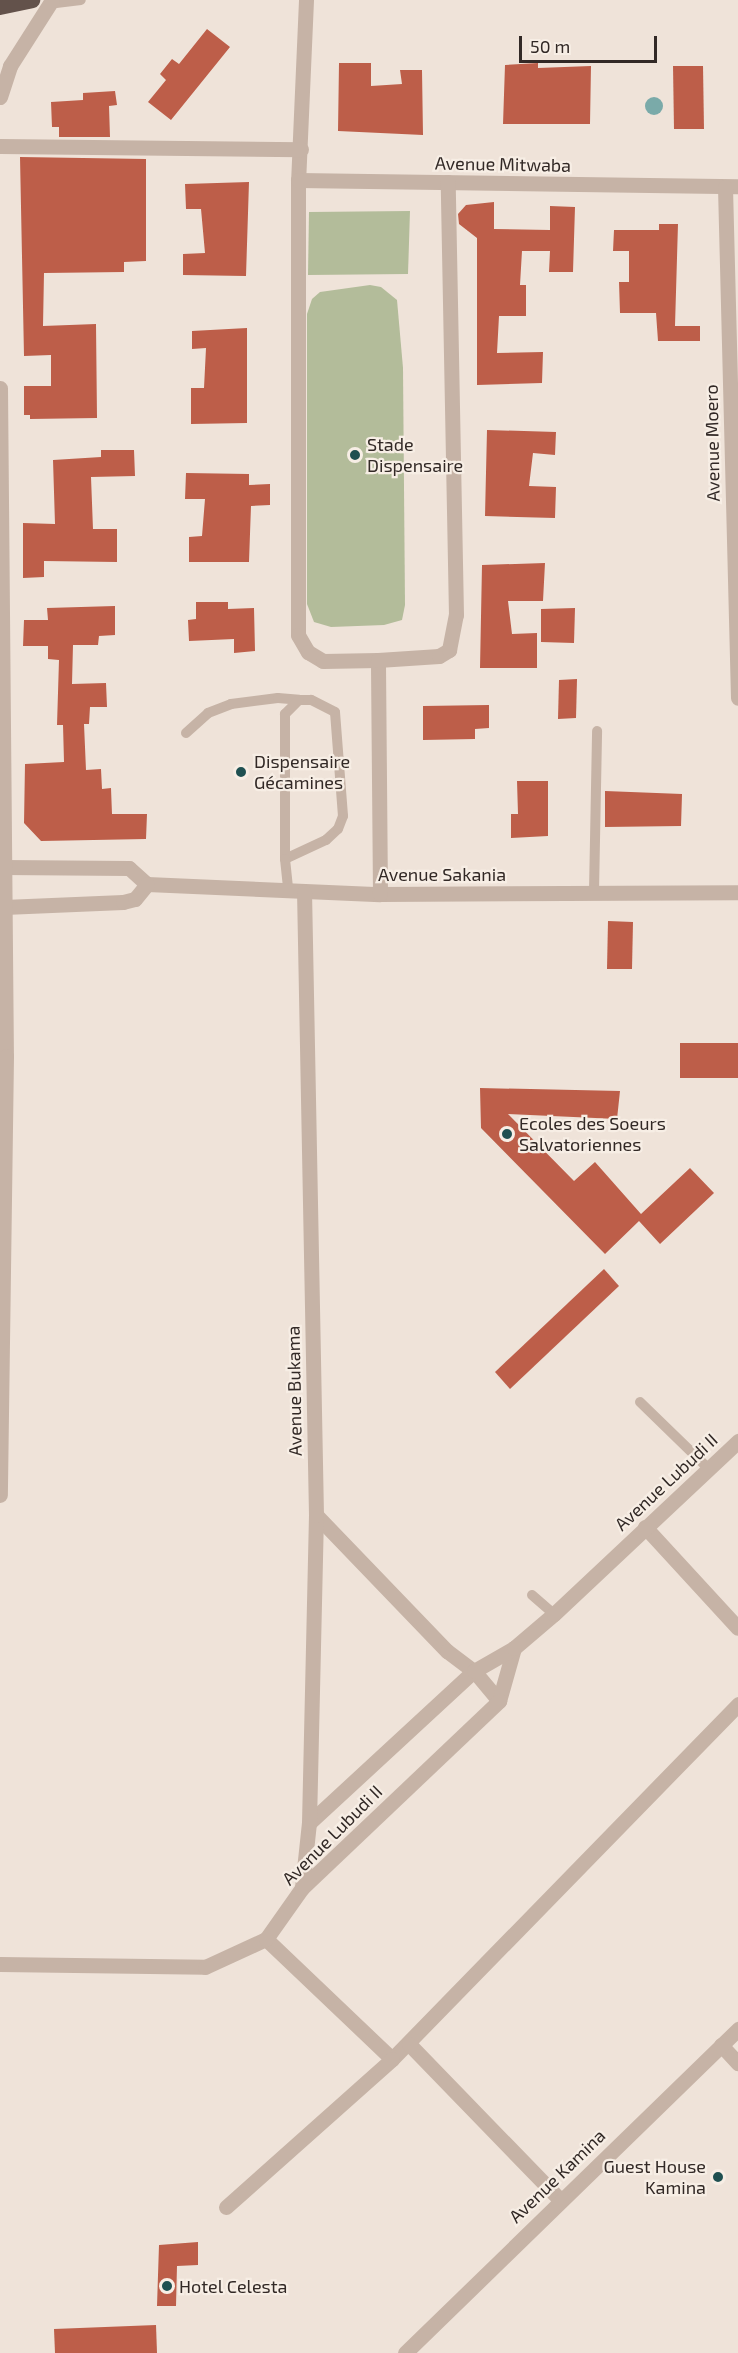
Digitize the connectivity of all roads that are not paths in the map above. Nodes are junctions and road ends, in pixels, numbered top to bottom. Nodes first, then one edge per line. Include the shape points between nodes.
1 (81, 0) edge
2 (306, 0) edge
3 (44, 1) edge
4 (0, 7) edge
5 (0, 97) edge
6 (0, 146) edge
7 (301, 149) junction
8 (298, 180) junction
9 (448, 182) junction
10 (732, 187) edge
11 (0, 388) edge
12 (1, 526) edge
13 (378, 660) junction
14 (738, 698) edge
15 (299, 700) junction
16 (597, 731) dead end
17 (186, 733) dead end
18 (285, 859) junction
19 (3, 867) junction
20 (147, 884) junction
21 (288, 890) junction
22 (304, 892) junction
23 (594, 892) junction
24 (738, 892) edge
25 (380, 894) junction
26 (4, 907) junction
27 (3, 1056) edge
28 (640, 1402) dead end
29 (738, 1441) edge
30 (709, 1468) junction
31 (0, 1496) edge
32 (316, 1515) junction
33 (645, 1527) junction
34 (532, 1595) dead end
35 (554, 1614) junction
36 (738, 1628) edge
37 (514, 1648) junction
38 (474, 1671) junction
39 (499, 1701) junction
40 (738, 1704) edge
41 (309, 1823) junction
42 (302, 1888) junction
43 (266, 1939) junction
44 (0, 1964) edge
45 (738, 2029) edge
46 (409, 2044) junction
47 (721, 2045) junction
48 (392, 2059) junction
49 (738, 2063) edge
50 (560, 2200) junction
51 (226, 2207) dead end
52 (405, 2353) edge

1 - 3 lane
2 - 7 street
3 - 4 highway
3 - 5 street via 10,66
6 - 7 street
7 - 8 street
8 - 9 street, Avenue Mitwaba
8 - 13 street via 298,635 308,652 323,661
9 - 10 street, Avenue Mitwaba
9 - 13 street via 456,602 453,639 449,650 439,656
10 - 14 street, Avenue Moero
11 - 12 street
12 - 19 street
13 - 25 street
15 - 17 lane via 278,698 231,704 208,713
15 - 18 lane via 285,714 284,725
15 - 18 lane via 326,705 335,712 343,816 338,829 327,840
16 - 23 lane
18 - 21 lane
19 - 20 street via 129,867
19 - 26 street
20 - 21 street, Avenue Sakania
20 - 26 street via 135,899 123,902
21 - 22 street, Avenue Sakania
22 - 25 street, Avenue Sakania
22 - 32 street, Avenue Bukama
23 - 24 street, Avenue Sakania
23 - 25 street, Avenue Sakania
26 - 27 street
27 - 31 street
28 - 30 lane
29 - 30 street, Avenue Lubudi II
30 - 33 street, Avenue Lubudi II
32 - 38 street via 447,1651
32 - 41 street, Avenue Bukama
33 - 35 street, Avenue Lubudi II
33 - 36 street
34 - 35 lane
35 - 37 street, Avenue Lubudi II
37 - 38 street, Avenue Lubudi II
37 - 39 street
38 - 39 street
38 - 41 street, Avenue Lubudi II
39 - 42 street, Avenue Lubudi II
40 - 46 street
41 - 42 street, Avenue Bukama
42 - 43 street, Avenue Lubudi II
43 - 44 street via 205,1967
43 - 48 street
45 - 47 street, Avenue Kamina
46 - 48 street
46 - 50 street
47 - 49 street
47 - 50 street, Avenue Kamina
48 - 51 street
50 - 52 street, Avenue Kamina

